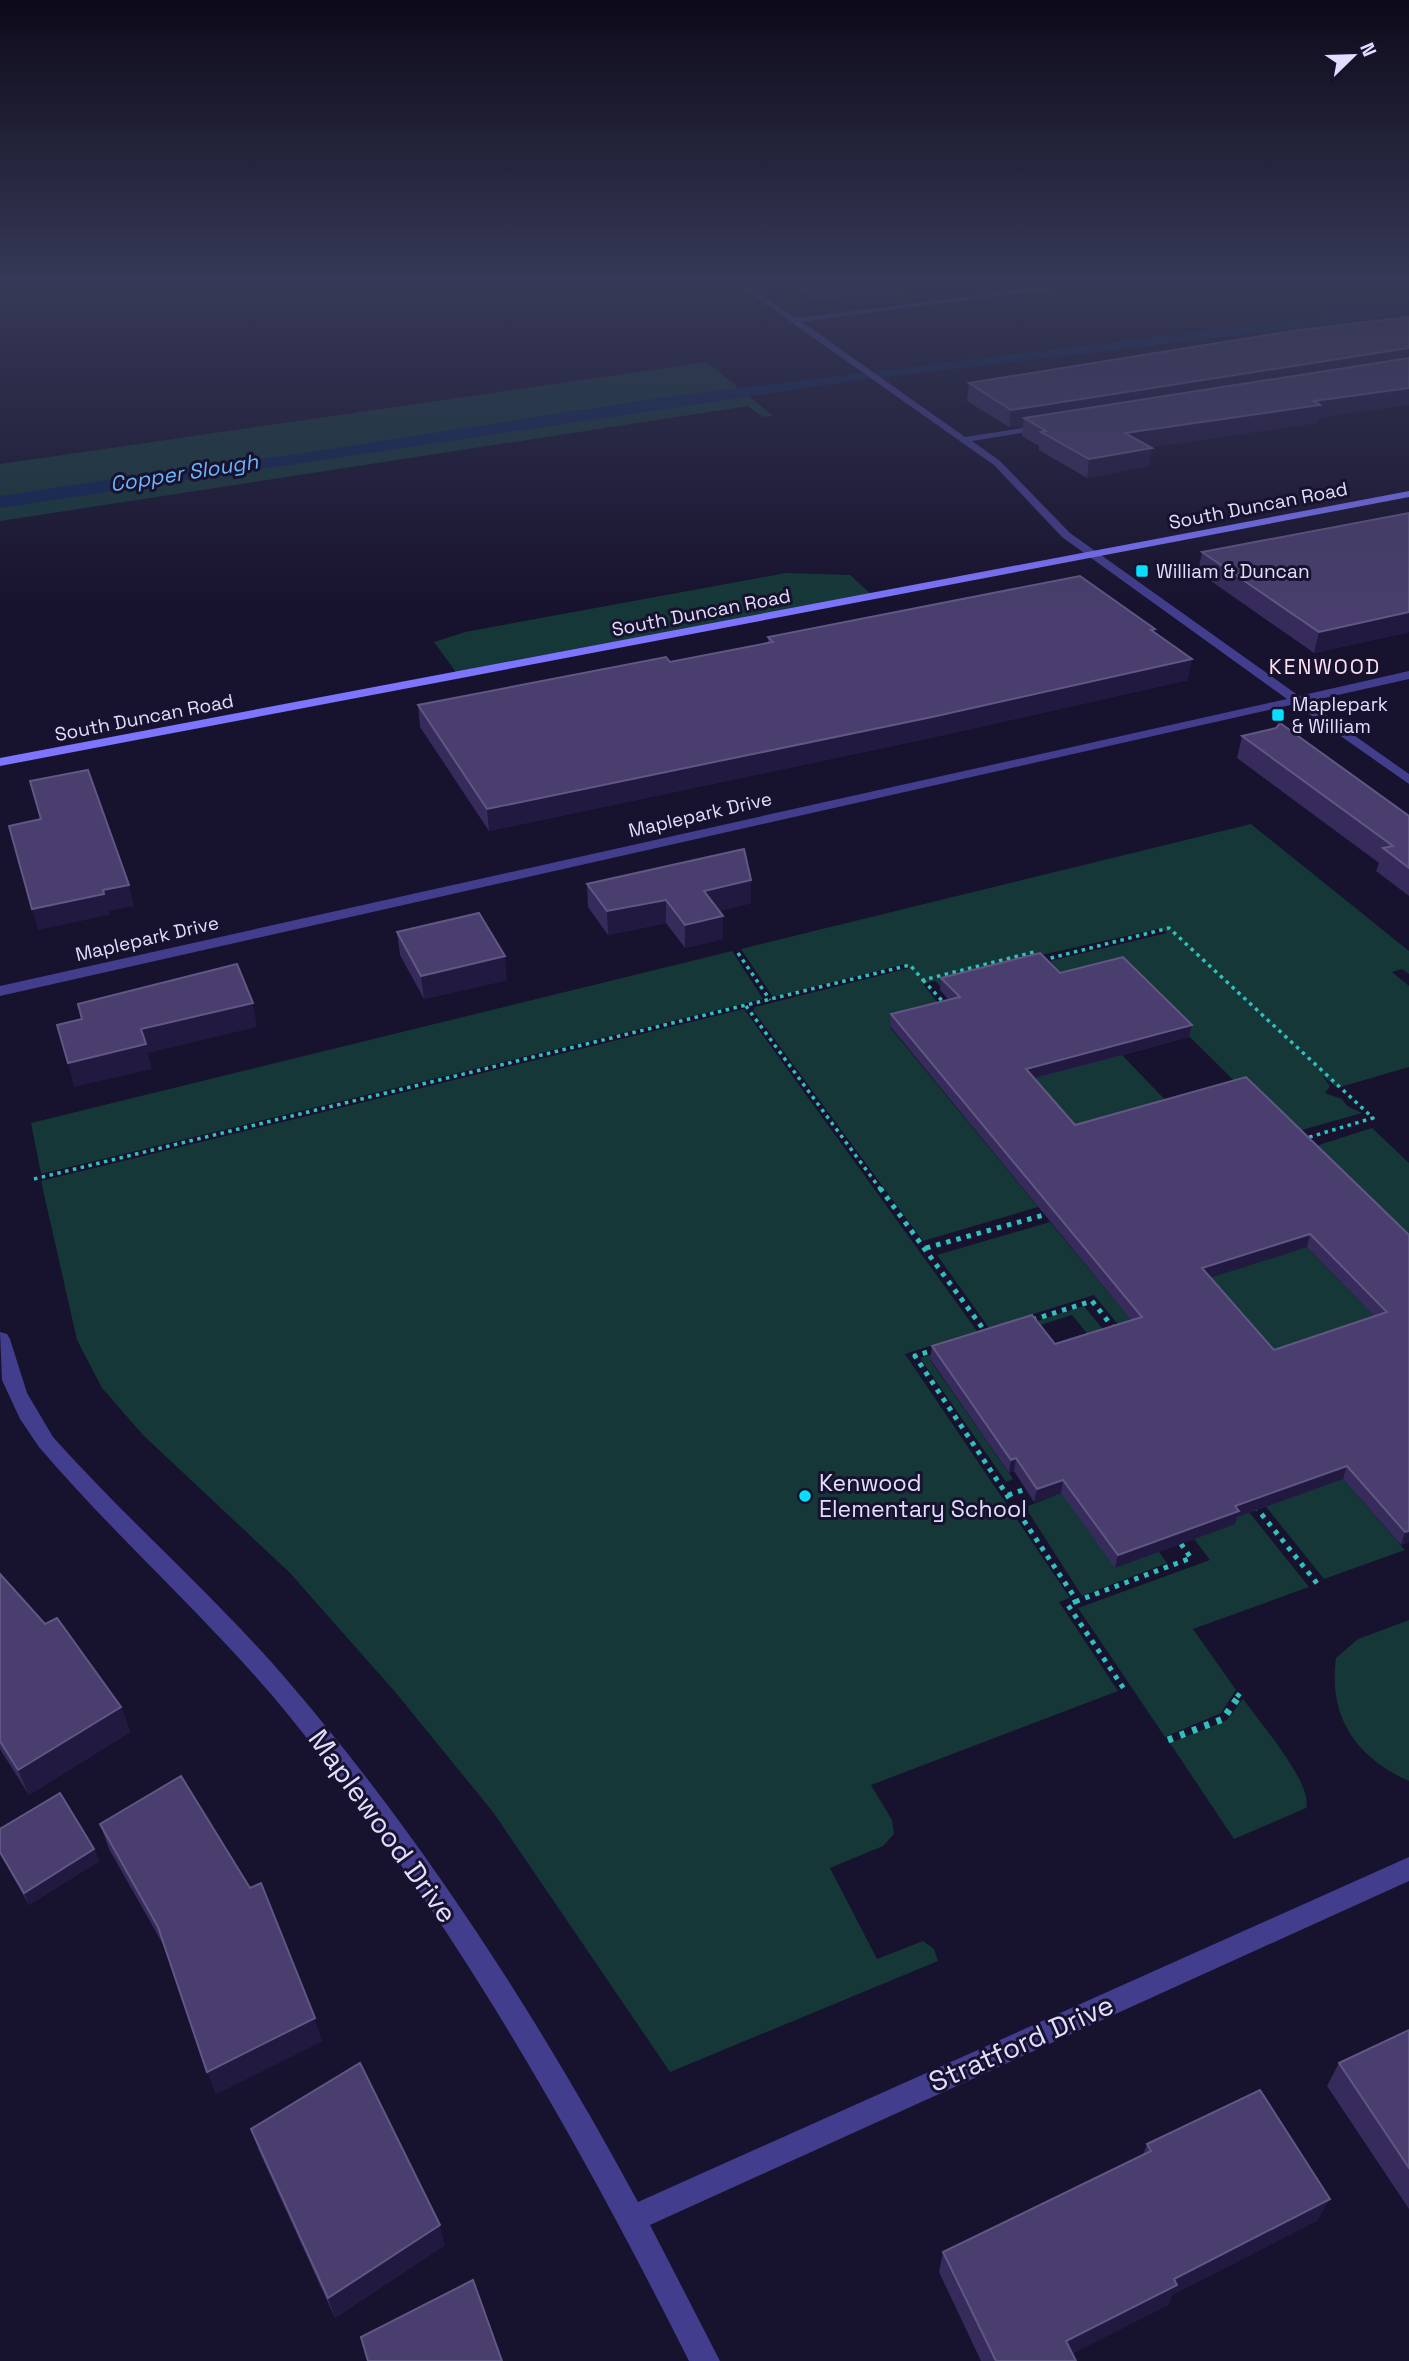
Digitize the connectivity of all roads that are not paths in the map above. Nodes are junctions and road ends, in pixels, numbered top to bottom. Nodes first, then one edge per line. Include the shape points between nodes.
1 (894, 391) edge
2 (1051, 426) edge
3 (962, 440) junction
4 (1409, 494) edge
5 (1095, 555) junction
6 (1409, 675) edge
7 (1298, 701) junction
8 (0, 762) edge
9 (1409, 779) edge
10 (0, 991) edge
11 (0, 1339) edge
12 (1409, 1870) edge
13 (634, 2218) junction
14 (705, 2361) edge

1 - 3 street
2 - 3 street
3 - 5 street via 998,463 1054,524
4 - 5 main road, South Duncan Road
5 - 7 street
5 - 8 main road, South Duncan Road
6 - 7 street, Maplepark Drive
7 - 9 street
7 - 10 street, Maplepark Drive
11 - 13 street, Maplewood Drive via 18,1396 45,1440 204,1604 329,1748 422,1873 542,2059
12 - 13 street, Stratford Drive
13 - 14 street, Maplewood Drive

